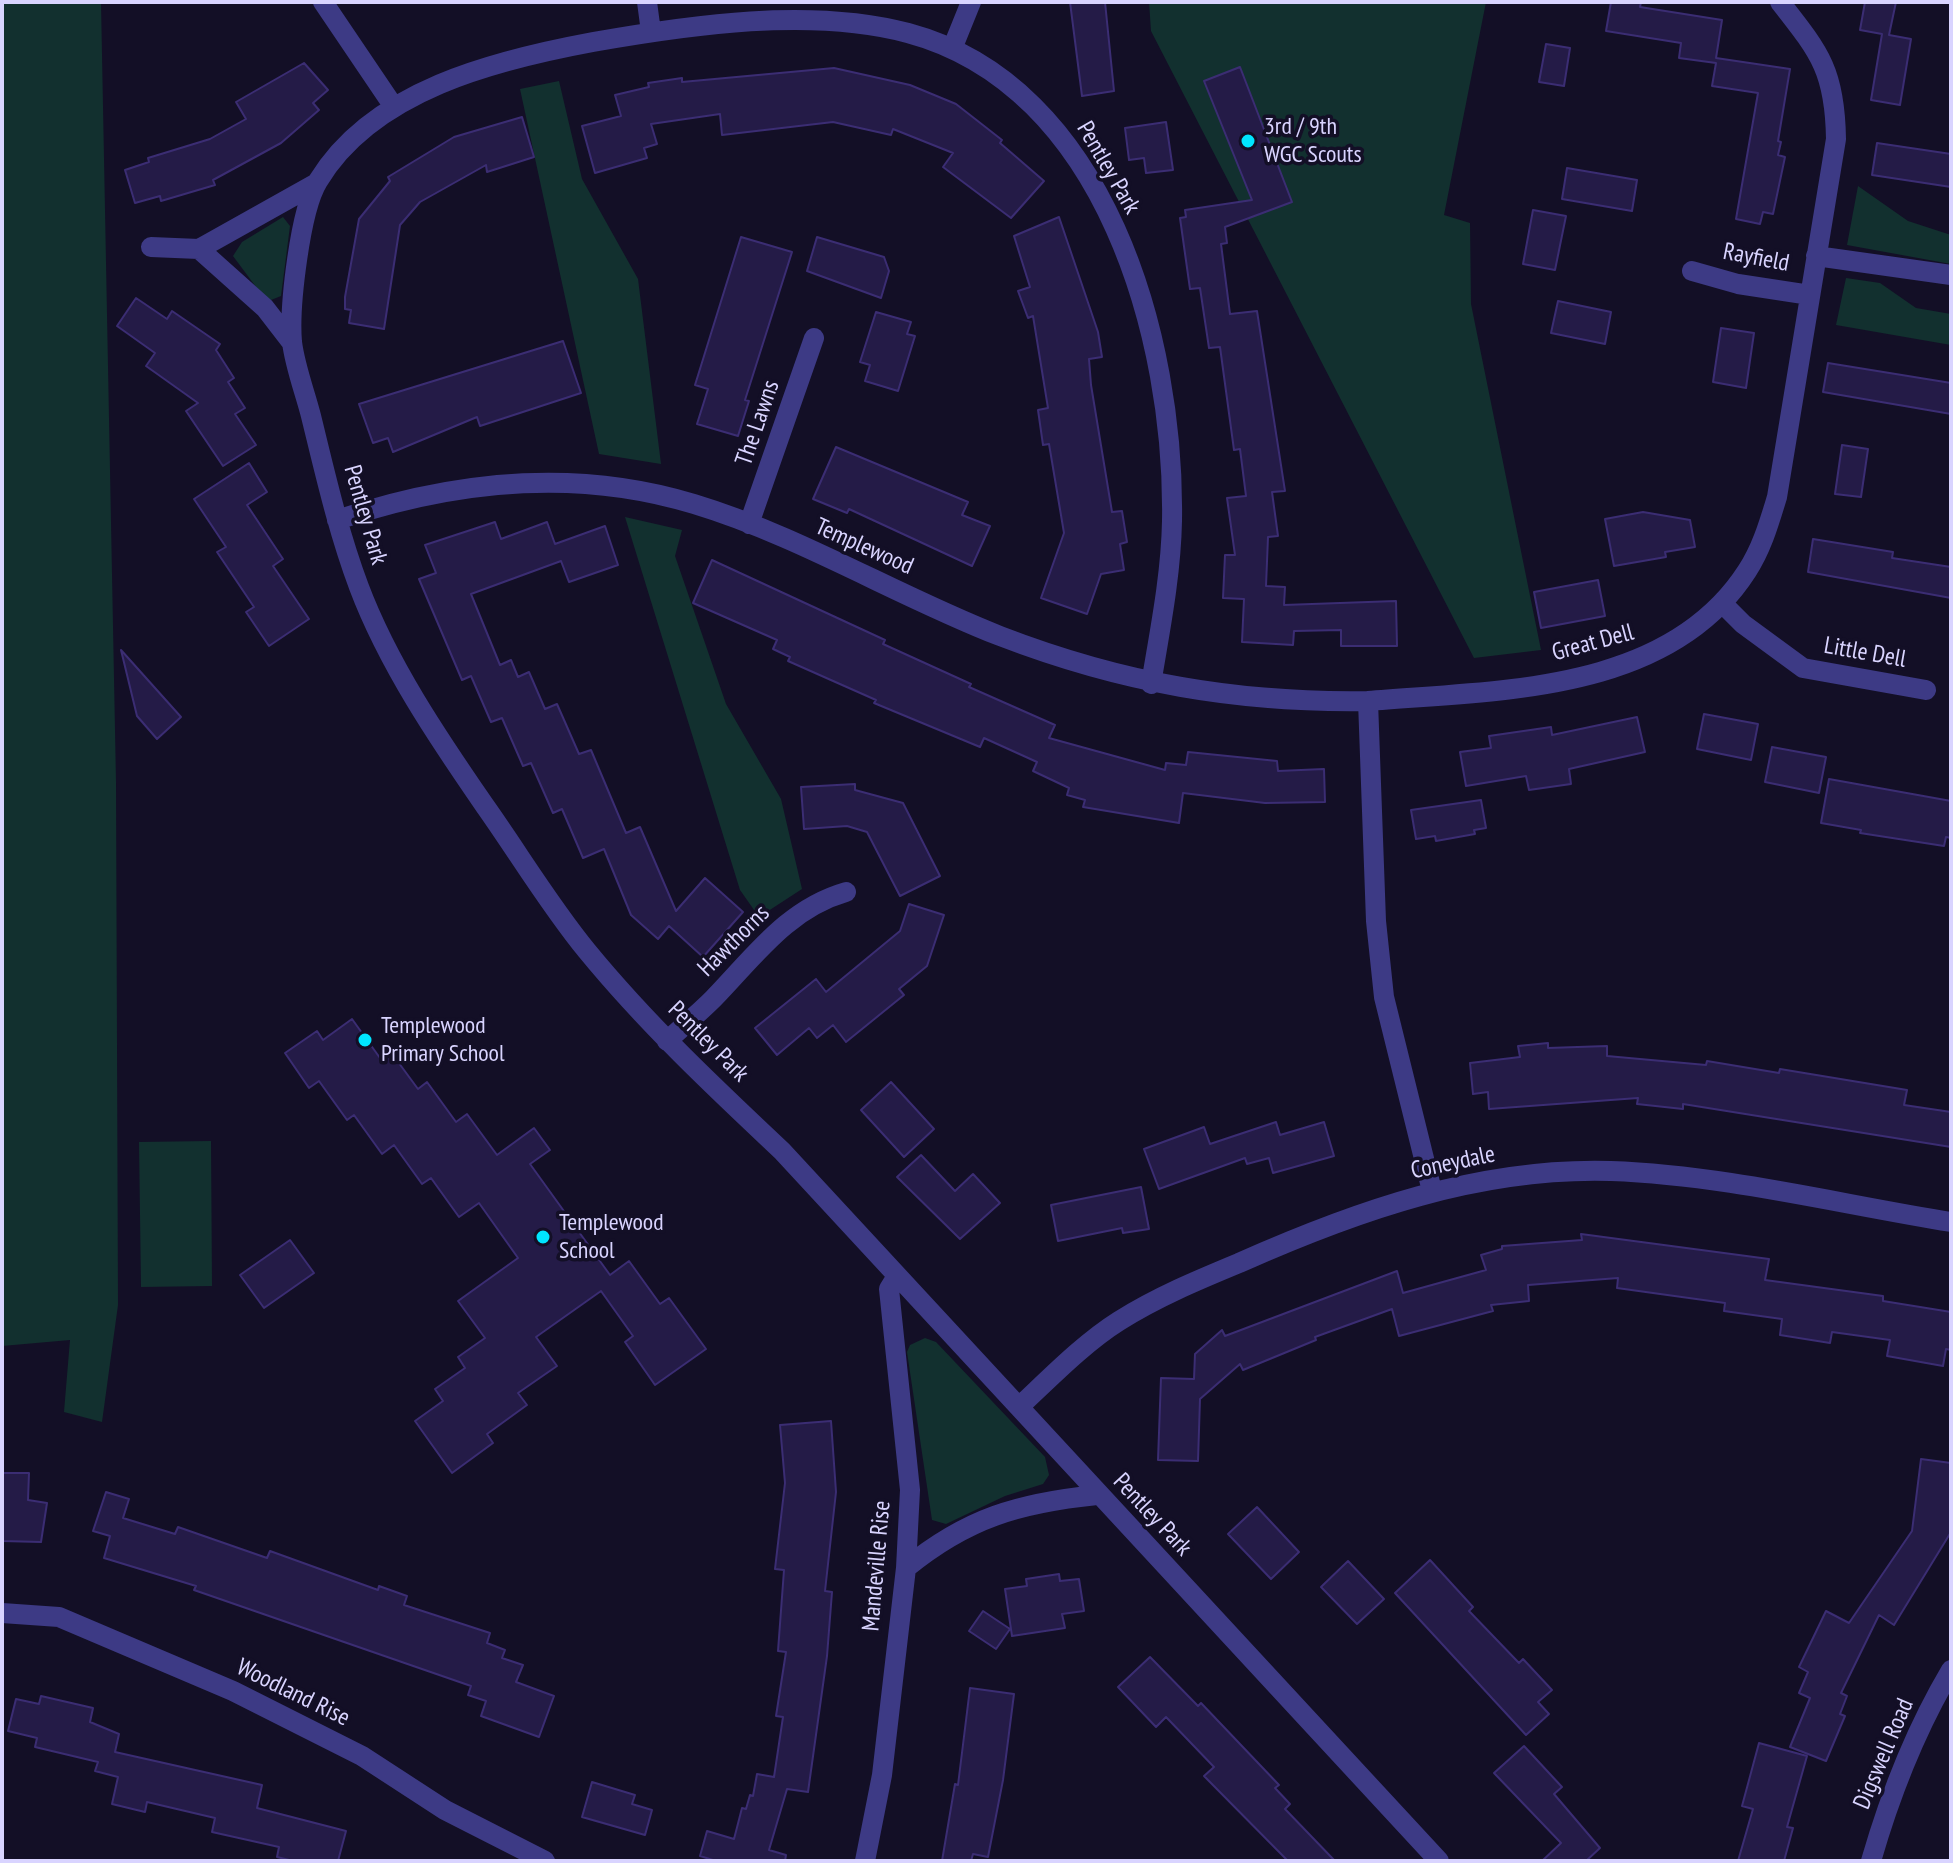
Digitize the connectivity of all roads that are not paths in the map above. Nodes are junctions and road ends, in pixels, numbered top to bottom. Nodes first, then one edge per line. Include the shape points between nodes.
1 (323, 2) edge
2 (647, 2) edge
3 (971, 2) edge
4 (1780, 2) edge
5 (651, 32) junction
6 (952, 49) junction
7 (394, 107) junction
8 (315, 184) junction
9 (151, 247) dead end
10 (199, 249) junction
11 (1816, 256) junction
12 (1692, 271) dead end
13 (1951, 275) edge
14 (1810, 295) junction
15 (814, 338) dead end
16 (292, 343) junction
17 (337, 520) junction
18 (749, 524) junction
19 (1722, 603) junction
20 (1151, 684) junction
21 (1926, 690) dead end
22 (1368, 701) junction
23 (846, 892) dead end
24 (667, 1041) junction
25 (1432, 1191) junction
26 (1951, 1222) edge
27 (897, 1276) junction
28 (1019, 1407) junction
29 (1097, 1495) junction
30 (906, 1568) junction
31 (2, 1613) edge
32 (1951, 1670) edge
33 (545, 1861) edge
34 (865, 1861) edge
35 (1439, 1861) edge
36 (1871, 1861) edge

1 - 7 street
2 - 5 street
3 - 6 street
4 - 11 street, Great Dell via 1820,53 1835,107 1834,162
5 - 6 street, Pentley Park via 799,21 905,32
5 - 7 street, Pentley Park via 494,66
6 - 20 street, Pentley Park via 992,71 1040,109 1074,152 1108,214 1136,287 1154,348 1172,472 1172,528
7 - 8 street, Pentley Park via 365,129
8 - 10 street
8 - 16 street, Pentley Park via 299,248
9 - 10 street
10 - 16 street via 265,308
11 - 13 street
11 - 14 street, Great Dell
12 - 14 street, Rayfield
14 - 19 street, Great Dell via 1777,497 1747,571
15 - 18 street, The Lawns
16 - 17 street, Pentley Park
17 - 18 street, Templewood via 437,493 511,483 592,482 694,504
17 - 24 street, Pentley Park via 367,605 454,761 585,949
18 - 20 street, Templewood via 999,635
19 - 21 street, Little Dell via 1803,668
19 - 22 street, Great Dell via 1650,656 1613,668 1544,683
20 - 22 street, Templewood via 1261,699
22 - 25 street via 1384,997
23 - 24 street, Hawthorns via 826,898 771,935
24 - 27 street, Pentley Park via 782,1151
25 - 26 street, Coneydale via 1491,1180 1609,1171 1679,1177
25 - 28 street, Coneydale via 1306,1233 1173,1291 1117,1322
27 - 28 street, Pentley Park
27 - 30 street, Mandeville Rise via 889,1289 910,1490
28 - 29 street, Pentley Park
29 - 30 street via 1000,1511 932,1546
29 - 35 street, Pentley Park
30 - 34 street, Mandeville Rise via 882,1775
31 - 33 street, Woodland Rise via 59,1617 233,1691 362,1756 445,1810
32 - 36 street, Digswell Road via 1915,1739

